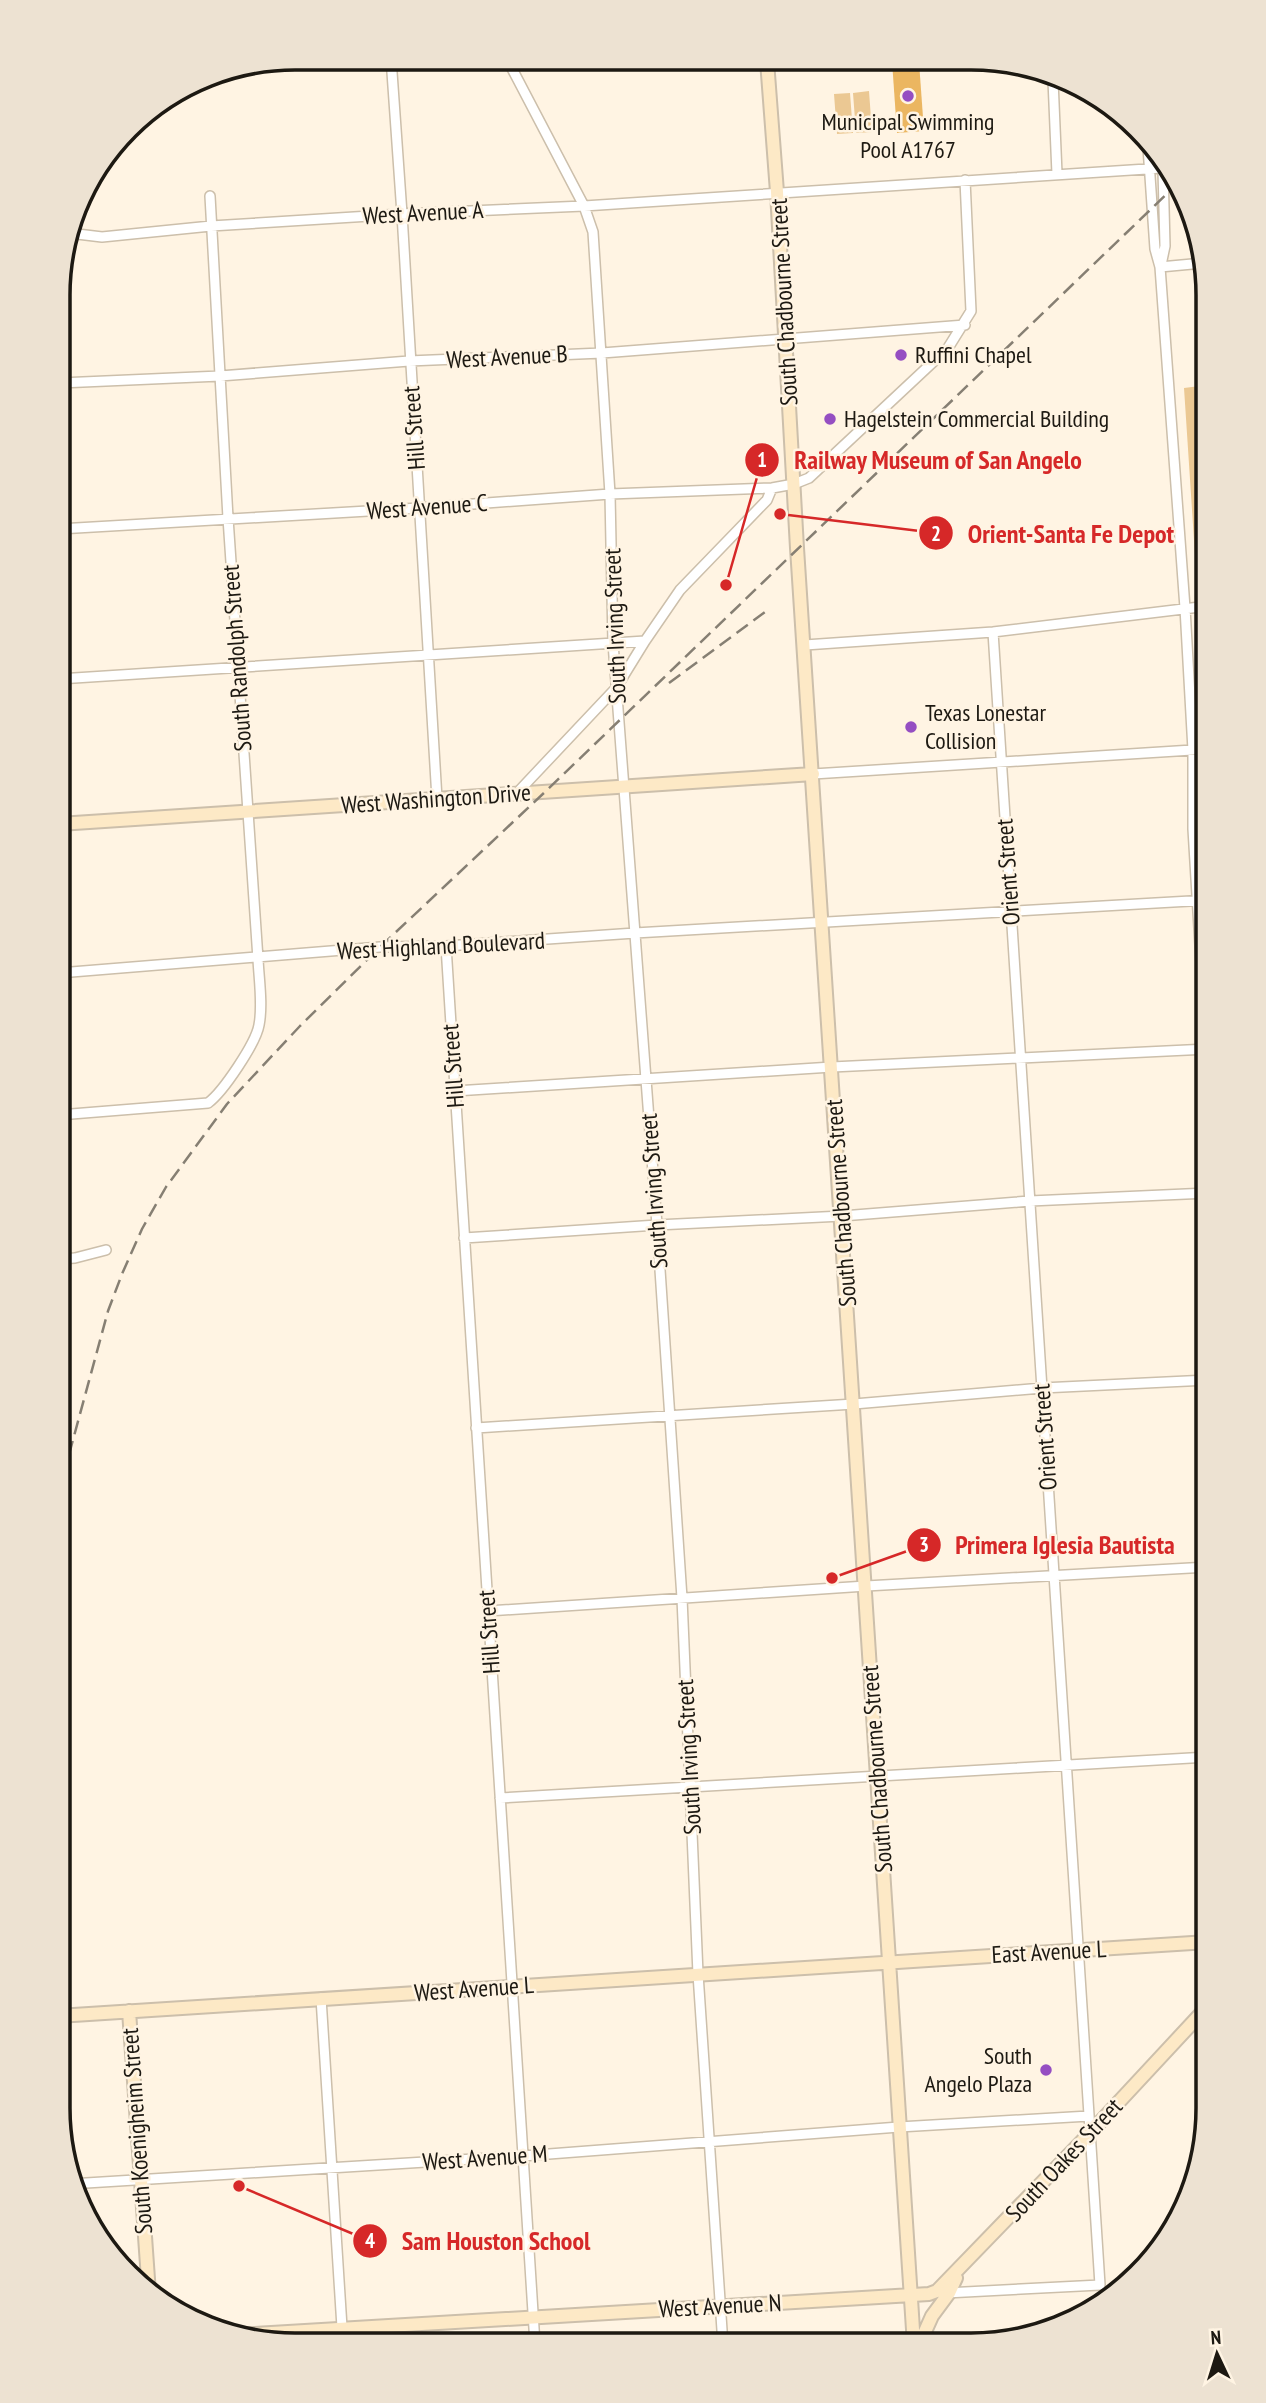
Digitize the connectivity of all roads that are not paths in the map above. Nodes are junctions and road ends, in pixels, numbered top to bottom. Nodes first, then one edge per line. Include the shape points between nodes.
1 (392, 70) edge
2 (513, 70) edge
3 (767, 70) edge
4 (1053, 86) edge
5 (1148, 158) edge
6 (1149, 169) junction
7 (1157, 169) edge
8 (1057, 174) junction
9 (1162, 178) edge
10 (965, 180) junction
11 (777, 192) junction
12 (210, 196) dead end
13 (584, 206) junction
14 (402, 214) junction
15 (211, 226) junction
16 (79, 234) edge
17 (1194, 264) edge
18 (1160, 267) junction
19 (965, 325) junction
20 (786, 337) junction
21 (602, 353) junction
22 (410, 361) junction
23 (220, 376) junction
24 (70, 383) edge
25 (794, 484) junction
26 (772, 488) junction
27 (610, 495) junction
28 (419, 508) junction
29 (228, 518) junction
30 (70, 528) edge
31 (1196, 607) edge
32 (1185, 608) junction
33 (993, 632) junction
34 (645, 641) junction
35 (613, 643) junction
36 (805, 645) junction
37 (428, 654) junction
38 (239, 667) junction
39 (70, 678) edge
40 (616, 688) junction
41 (1193, 750) junction
42 (1196, 750) edge
43 (1001, 763) junction
44 (813, 774) junction
45 (625, 786) junction
46 (517, 793) junction
47 (437, 799) junction
48 (247, 811) junction
49 (70, 823) edge
50 (1196, 851) edge
51 (1196, 901) edge
52 (1011, 912) junction
53 (823, 924) junction
54 (635, 933) junction
55 (446, 946) junction
56 (258, 959) junction
57 (70, 973) edge
58 (1196, 1049) edge
59 (1020, 1056) junction
60 (832, 1067) junction
61 (646, 1078) junction
62 (455, 1091) junction
63 (70, 1114) edge
64 (1196, 1194) edge
65 (1030, 1201) junction
66 (842, 1216) junction
67 (657, 1225) junction
68 (464, 1238) junction
69 (106, 1250) dead end
70 (70, 1258) edge
71 (1196, 1381) edge
72 (1042, 1388) junction
73 (854, 1404) junction
74 (669, 1414) junction
75 (476, 1428) junction
76 (1196, 1568) edge
77 (1054, 1575) junction
78 (866, 1586) junction
79 (682, 1598) junction
80 (488, 1611) junction
81 (1196, 1758) edge
82 (1066, 1765) junction
83 (878, 1778) junction
84 (691, 1787) junction
85 (500, 1798) junction
86 (1196, 1943) edge
87 (1078, 1951) junction
88 (890, 1962) junction
89 (698, 1974) junction
90 (512, 1986) junction
91 (321, 1998) junction
92 (129, 2011) junction
93 (70, 2015) edge
94 (1196, 2019) edge
95 (1089, 2116) junction
96 (899, 2127) junction
97 (1090, 2133) junction
98 (710, 2141) junction
99 (523, 2156) junction
100 (332, 2167) junction
101 (141, 2179) junction
102 (83, 2183) edge
103 (960, 2270) junction
104 (148, 2277) edge
105 (949, 2292) junction
106 (910, 2294) junction
107 (929, 2294) junction
108 (721, 2306) junction
109 (533, 2317) junction
110 (342, 2329) junction
111 (285, 2332) edge
112 (342, 2333) edge
113 (534, 2333) edge
114 (722, 2333) edge
115 (913, 2333) edge
116 (924, 2333) edge

1 - 14 street, Hill Street
2 - 13 street, South Irving Street
3 - 11 main road, South Chadbourne Street
4 - 8 street
5 - 6 street
6 - 7 street, West Avenue A
6 - 8 street, West Avenue A
6 - 18 street
8 - 10 street, West Avenue A
9 - 18 street via 1165,246
10 - 11 street, West Avenue A
10 - 19 street via 971,287 971,311
11 - 13 street, West Avenue A
11 - 20 main road, South Chadbourne Street
12 - 15 street, South Randolph Street
13 - 14 street, West Avenue A
13 - 21 street, South Irving Street via 593,232
14 - 15 street, West Avenue A
14 - 22 street, Hill Street
15 - 16 street, West Avenue A via 102,237
15 - 23 street, South Randolph Street
17 - 18 street
18 - 32 street
19 - 20 street, West Avenue B
19 - 25 street via 948,348 879,413 809,478
20 - 21 street, West Avenue B
20 - 25 main road, South Chadbourne Street
21 - 22 street, West Avenue B
21 - 27 street, South Irving Street
22 - 23 street, West Avenue B
22 - 28 street, Hill Street
23 - 24 street, West Avenue B
23 - 29 street, South Randolph Street
25 - 26 street, West Avenue C
25 - 36 main road, South Chadbourne Street
26 - 27 street, West Avenue C
26 - 34 street via 767,500 680,590
27 - 28 street, West Avenue C
27 - 35 street, South Irving Street
28 - 29 street, West Avenue C
28 - 37 street, Hill Street
29 - 30 street, West Avenue C
29 - 38 street, South Randolph Street
31 - 32 street
32 - 33 street
32 - 41 street
33 - 36 street
33 - 43 street, Orient Street
34 - 35 street
34 - 40 street
35 - 37 street
35 - 40 street, South Irving Street
36 - 44 main road, South Chadbourne Street
37 - 38 street
37 - 47 street, Hill Street
38 - 39 street
38 - 48 street, South Randolph Street
40 - 45 street, South Irving Street
40 - 46 street
41 - 42 street
41 - 43 street
41 - 50 street
43 - 44 street
43 - 52 street, Orient Street
44 - 45 main road, West Washington Drive
44 - 53 main road, South Chadbourne Street
45 - 46 main road, West Washington Drive
45 - 54 street, South Irving Street
46 - 47 main road, West Washington Drive
47 - 48 main road, West Washington Drive
48 - 49 main road, West Washington Drive
48 - 56 street, South Randolph Street
51 - 52 street, West Highland Boulevard
52 - 53 street, West Highland Boulevard
52 - 59 street, Orient Street
53 - 54 street, West Highland Boulevard
53 - 60 main road, South Chadbourne Street
54 - 55 street, West Highland Boulevard
54 - 61 street, South Irving Street
55 - 56 street, West Highland Boulevard via 380,947
55 - 62 street, Hill Street
56 - 57 street, West Highland Boulevard
56 - 63 street, South Randolph Street via 257,1033 218,1096 208,1103
58 - 59 street
59 - 60 street
59 - 65 street, Orient Street
60 - 61 street
60 - 66 main road, South Chadbourne Street
61 - 62 street
61 - 67 street, South Irving Street
62 - 68 street, Hill Street
64 - 65 street
65 - 66 street
65 - 72 street, Orient Street
66 - 67 street
66 - 73 main road, South Chadbourne Street
67 - 68 street
67 - 74 street, South Irving Street
68 - 75 street, Hill Street
69 - 70 street
71 - 72 street
72 - 73 street
72 - 77 street, Orient Street
73 - 74 street
73 - 78 main road, South Chadbourne Street
74 - 75 street
74 - 79 street, South Irving Street
75 - 80 street, Hill Street
76 - 77 street
77 - 78 street
77 - 82 street, Orient Street
78 - 79 street
78 - 83 main road, South Chadbourne Street
79 - 80 street
79 - 84 street, South Irving Street
80 - 85 street, Hill Street
81 - 82 street
82 - 83 street
82 - 87 street, Orient Street
83 - 84 street
83 - 88 main road, South Chadbourne Street
84 - 85 street
84 - 89 street, South Irving Street
85 - 90 street, Hill Street
86 - 87 main road, East Avenue L
87 - 88 main road, East Avenue L
87 - 95 street, Orient Street
88 - 89 main road, West Avenue L
88 - 96 main road, South Chadbourne Street
89 - 90 main road, West Avenue L
89 - 98 street, South Irving Street
90 - 91 main road, West Avenue L
90 - 99 street, Hill Street
91 - 92 main road, West Avenue L
91 - 100 street
92 - 93 main road, West Avenue L
92 - 101 main road, South Koenigheim Street
94 - 97 main road, South Oakes Street
95 - 96 street, West Avenue M
95 - 97 street, Orient Street
96 - 98 street, West Avenue M
96 - 106 main road, South Chadbourne Street
97 - 103 main road, South Oakes Street
97 - 105 street, Orient Street via 1100,2285
98 - 99 street, West Avenue M
98 - 108 street, South Irving Street
99 - 100 street, West Avenue M
99 - 109 street, Hill Street
100 - 101 street, West Avenue M
100 - 110 street
101 - 102 street, West Avenue M
101 - 104 main road, South Koenigheim Street
103 - 105 main road
103 - 107 main road, South Oakes Street
105 - 107 street
105 - 116 main road
106 - 107 main road
106 - 108 main road, West Avenue N
106 - 115 main road, South Chadbourne Street
108 - 109 main road, West Avenue N
108 - 114 street, South Irving Street
109 - 110 main road, West Avenue N
109 - 113 street, Hill Street
110 - 111 main road, West Avenue N
110 - 112 street

